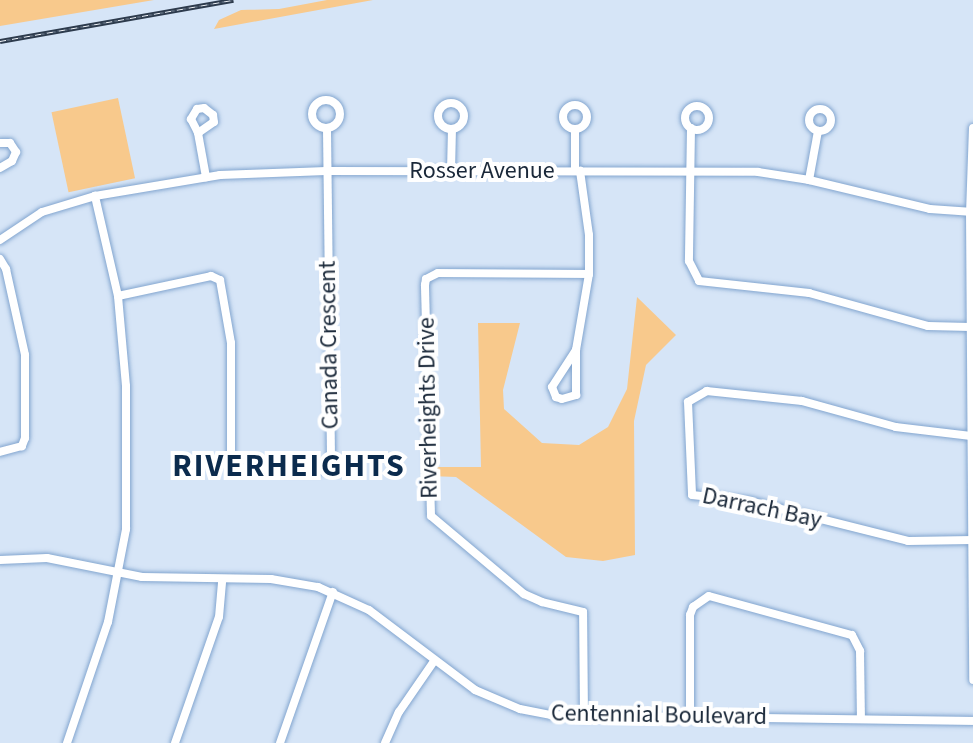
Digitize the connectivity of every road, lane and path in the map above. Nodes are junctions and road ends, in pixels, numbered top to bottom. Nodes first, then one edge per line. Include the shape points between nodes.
1 (327, 128) dead end
2 (691, 128) dead end
3 (973, 128) edge
4 (452, 129) dead end
5 (575, 130) dead end
6 (818, 131) dead end
7 (198, 133) dead end
8 (0, 143) edge
9 (0, 168) edge
10 (326, 171) junction
11 (578, 171) junction
12 (690, 171) junction
13 (451, 172) junction
14 (206, 177) junction
15 (809, 180) junction
16 (95, 196) junction
17 (971, 212) edge
18 (0, 240) edge
19 (0, 259) edge
20 (589, 274) junction
21 (118, 296) junction
22 (970, 327) junction
23 (576, 350) junction
24 (971, 436) junction
25 (0, 452) edge
26 (972, 540) edge
27 (0, 560) edge
28 (120, 574) junction
29 (222, 579) junction
30 (333, 592) junction
31 (434, 661) junction
32 (973, 680) edge
33 (584, 717) junction
34 (690, 717) junction
35 (861, 719) junction
36 (973, 721) edge
37 (67, 743) edge
38 (175, 743) edge
39 (280, 743) edge
40 (385, 743) edge

1 - 10 street
2 - 12 street
3 - 17 street
4 - 13 street
5 - 11 street
6 - 15 street
7 - 14 street
8 - 9 street via 10,143 16,152
10 - 13 street, Rosser Avenue
10 - 14 street, Rosser Avenue
10 - 21 street, Canada Crescent via 328,466 235,468 231,343 220,280 211,276
11 - 12 street, Rosser Avenue
11 - 13 street, Rosser Avenue
11 - 20 street via 589,235
12 - 15 street, Rosser Avenue via 758,172
12 - 22 street via 689,261 699,281 809,293 928,326
14 - 16 street, Rosser Avenue
15 - 17 street, Rosser Avenue via 930,209
16 - 18 street, Rosser Avenue via 42,212
16 - 21 street
17 - 22 street
19 - 25 street via 25,355 25,438 22,446
20 - 23 street
20 - 33 street, Riverheights Drive via 438,273 425,285 431,516 524,594 583,612
21 - 28 street via 126,386 126,529
22 - 24 street
23 - 23 street via 552,387 562,399 576,395
24 - 26 street
24 - 26 street, Darrach Bay via 896,427 802,401 707,391 688,402 692,495 749,501 908,541
26 - 32 street
27 - 28 street, Centennial Boulevard via 47,558
28 - 29 street, Centennial Boulevard
28 - 37 street
29 - 30 street, Centennial Boulevard via 286,581
29 - 38 street via 219,617
30 - 31 street, Centennial Boulevard via 369,610
30 - 39 street
31 - 33 street, Centennial Boulevard via 495,700 551,715
31 - 40 street
33 - 34 street, Centennial Boulevard
34 - 35 street, Centennial Boulevard
34 - 35 street via 690,615 709,596 852,635 860,651
35 - 36 street, Centennial Boulevard

